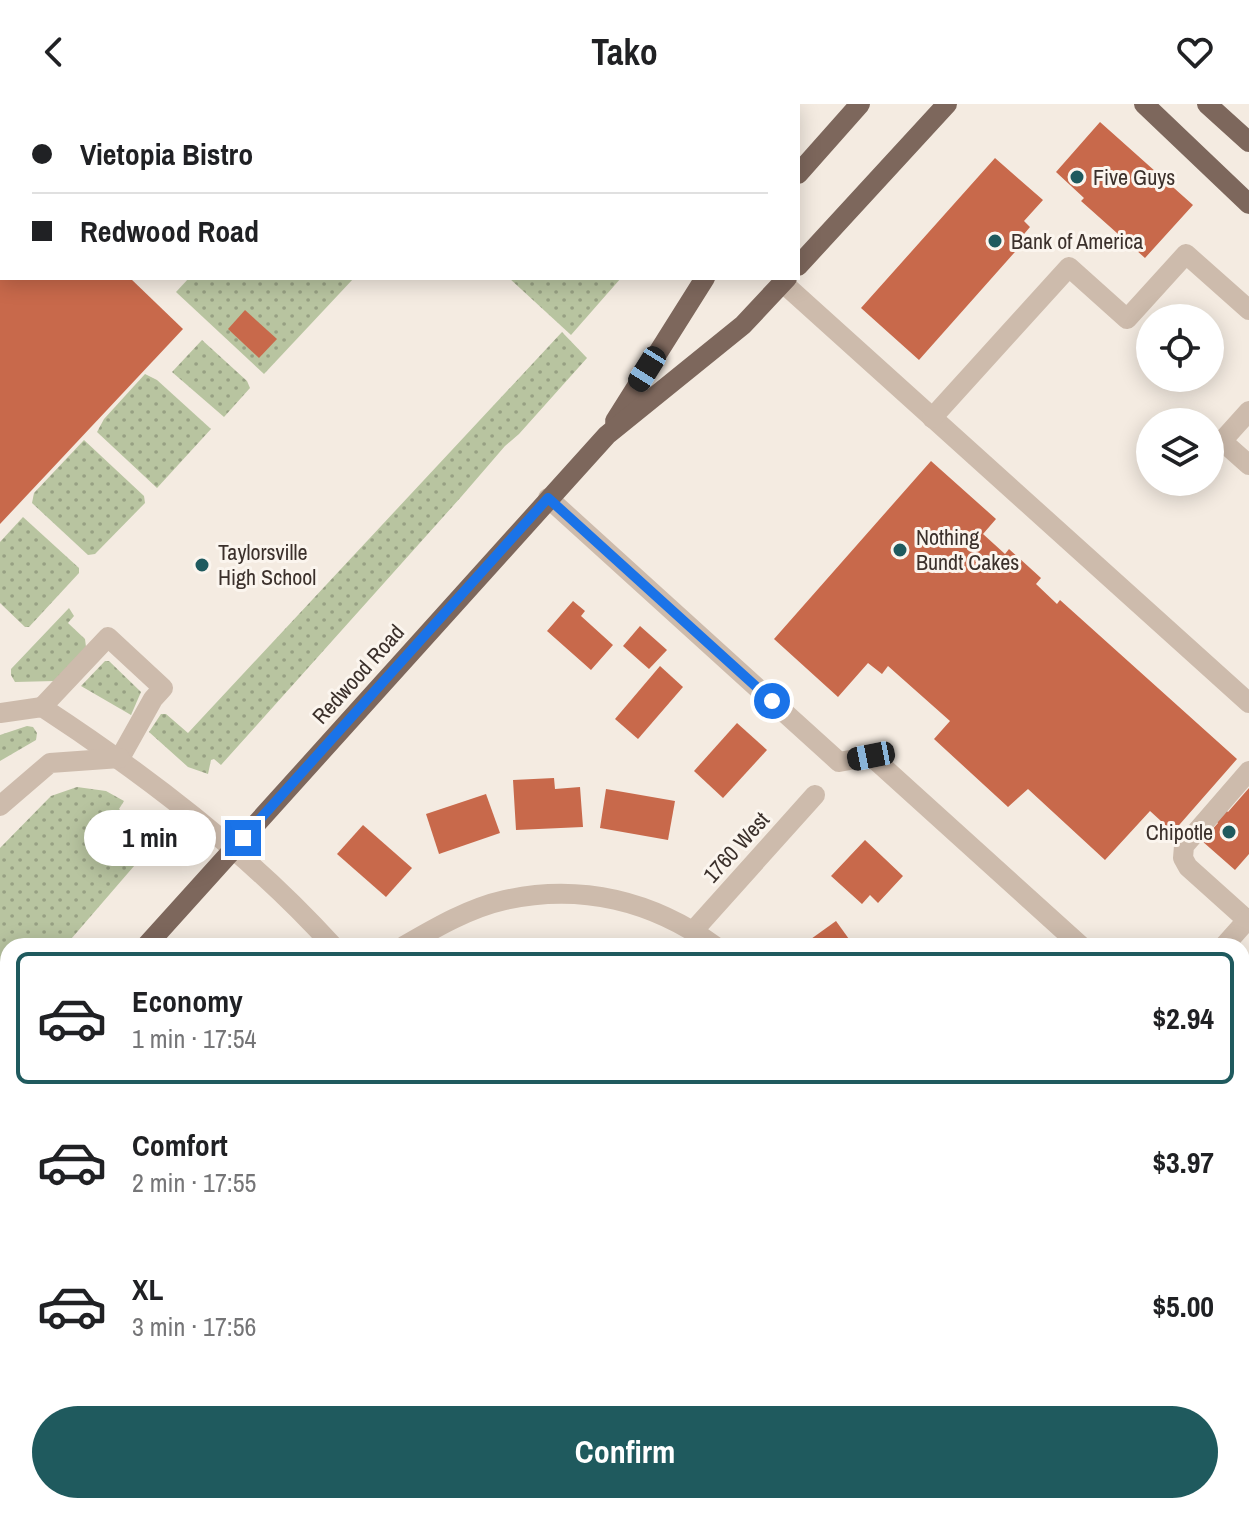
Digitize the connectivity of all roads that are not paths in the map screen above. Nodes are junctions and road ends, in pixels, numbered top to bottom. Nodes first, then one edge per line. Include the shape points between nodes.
1 (860, 104) edge
2 (947, 104) edge
3 (1144, 104) edge
4 (1207, 104) edge
5 (1249, 142) edge
6 (800, 172) edge
7 (1249, 204) edge
8 (800, 264) edge
9 (704, 280) edge
10 (784, 280) edge
11 (1249, 310) edge
12 (1249, 411) edge
13 (932, 418) junction
14 (607, 435) junction
15 (1249, 465) edge
16 (548, 498) junction
17 (1249, 703) edge
18 (42, 707) junction
19 (0, 713) edge
20 (120, 758) junction
21 (1249, 771) edge
22 (815, 795) dead end
23 (0, 806) edge
24 (232, 850) junction
25 (1248, 919) edge
26 (694, 930) junction
27 (153, 938) edge
28 (326, 938) edge
29 (418, 938) edge
30 (704, 938) edge
31 (1072, 938) edge
32 (1231, 938) edge

1 - 6 main road
2 - 8 main road
3 - 7 main road
4 - 5 main road
9 - 14 main road, Redwood Road
10 - 13 street
10 - 14 main road, Redwood Road via 743,325
11 - 13 street via 1186,254 1127,319 1069,267
12 - 15 street via 1222,441
13 - 17 street
14 - 16 main road, Redwood Road
16 - 24 main road, Redwood Road
16 - 31 street via 839,762 871,756
18 - 19 street
18 - 20 street
18 - 20 street via 108,637 163,688
20 - 23 street via 50,763
20 - 24 street
21 - 25 street via 1184,846 1183,858
22 - 26 street, 1760 West
24 - 27 main road, Redwood Road
24 - 28 street
25 - 32 street
26 - 29 street via 638,906 579,892 502,900
26 - 30 street

